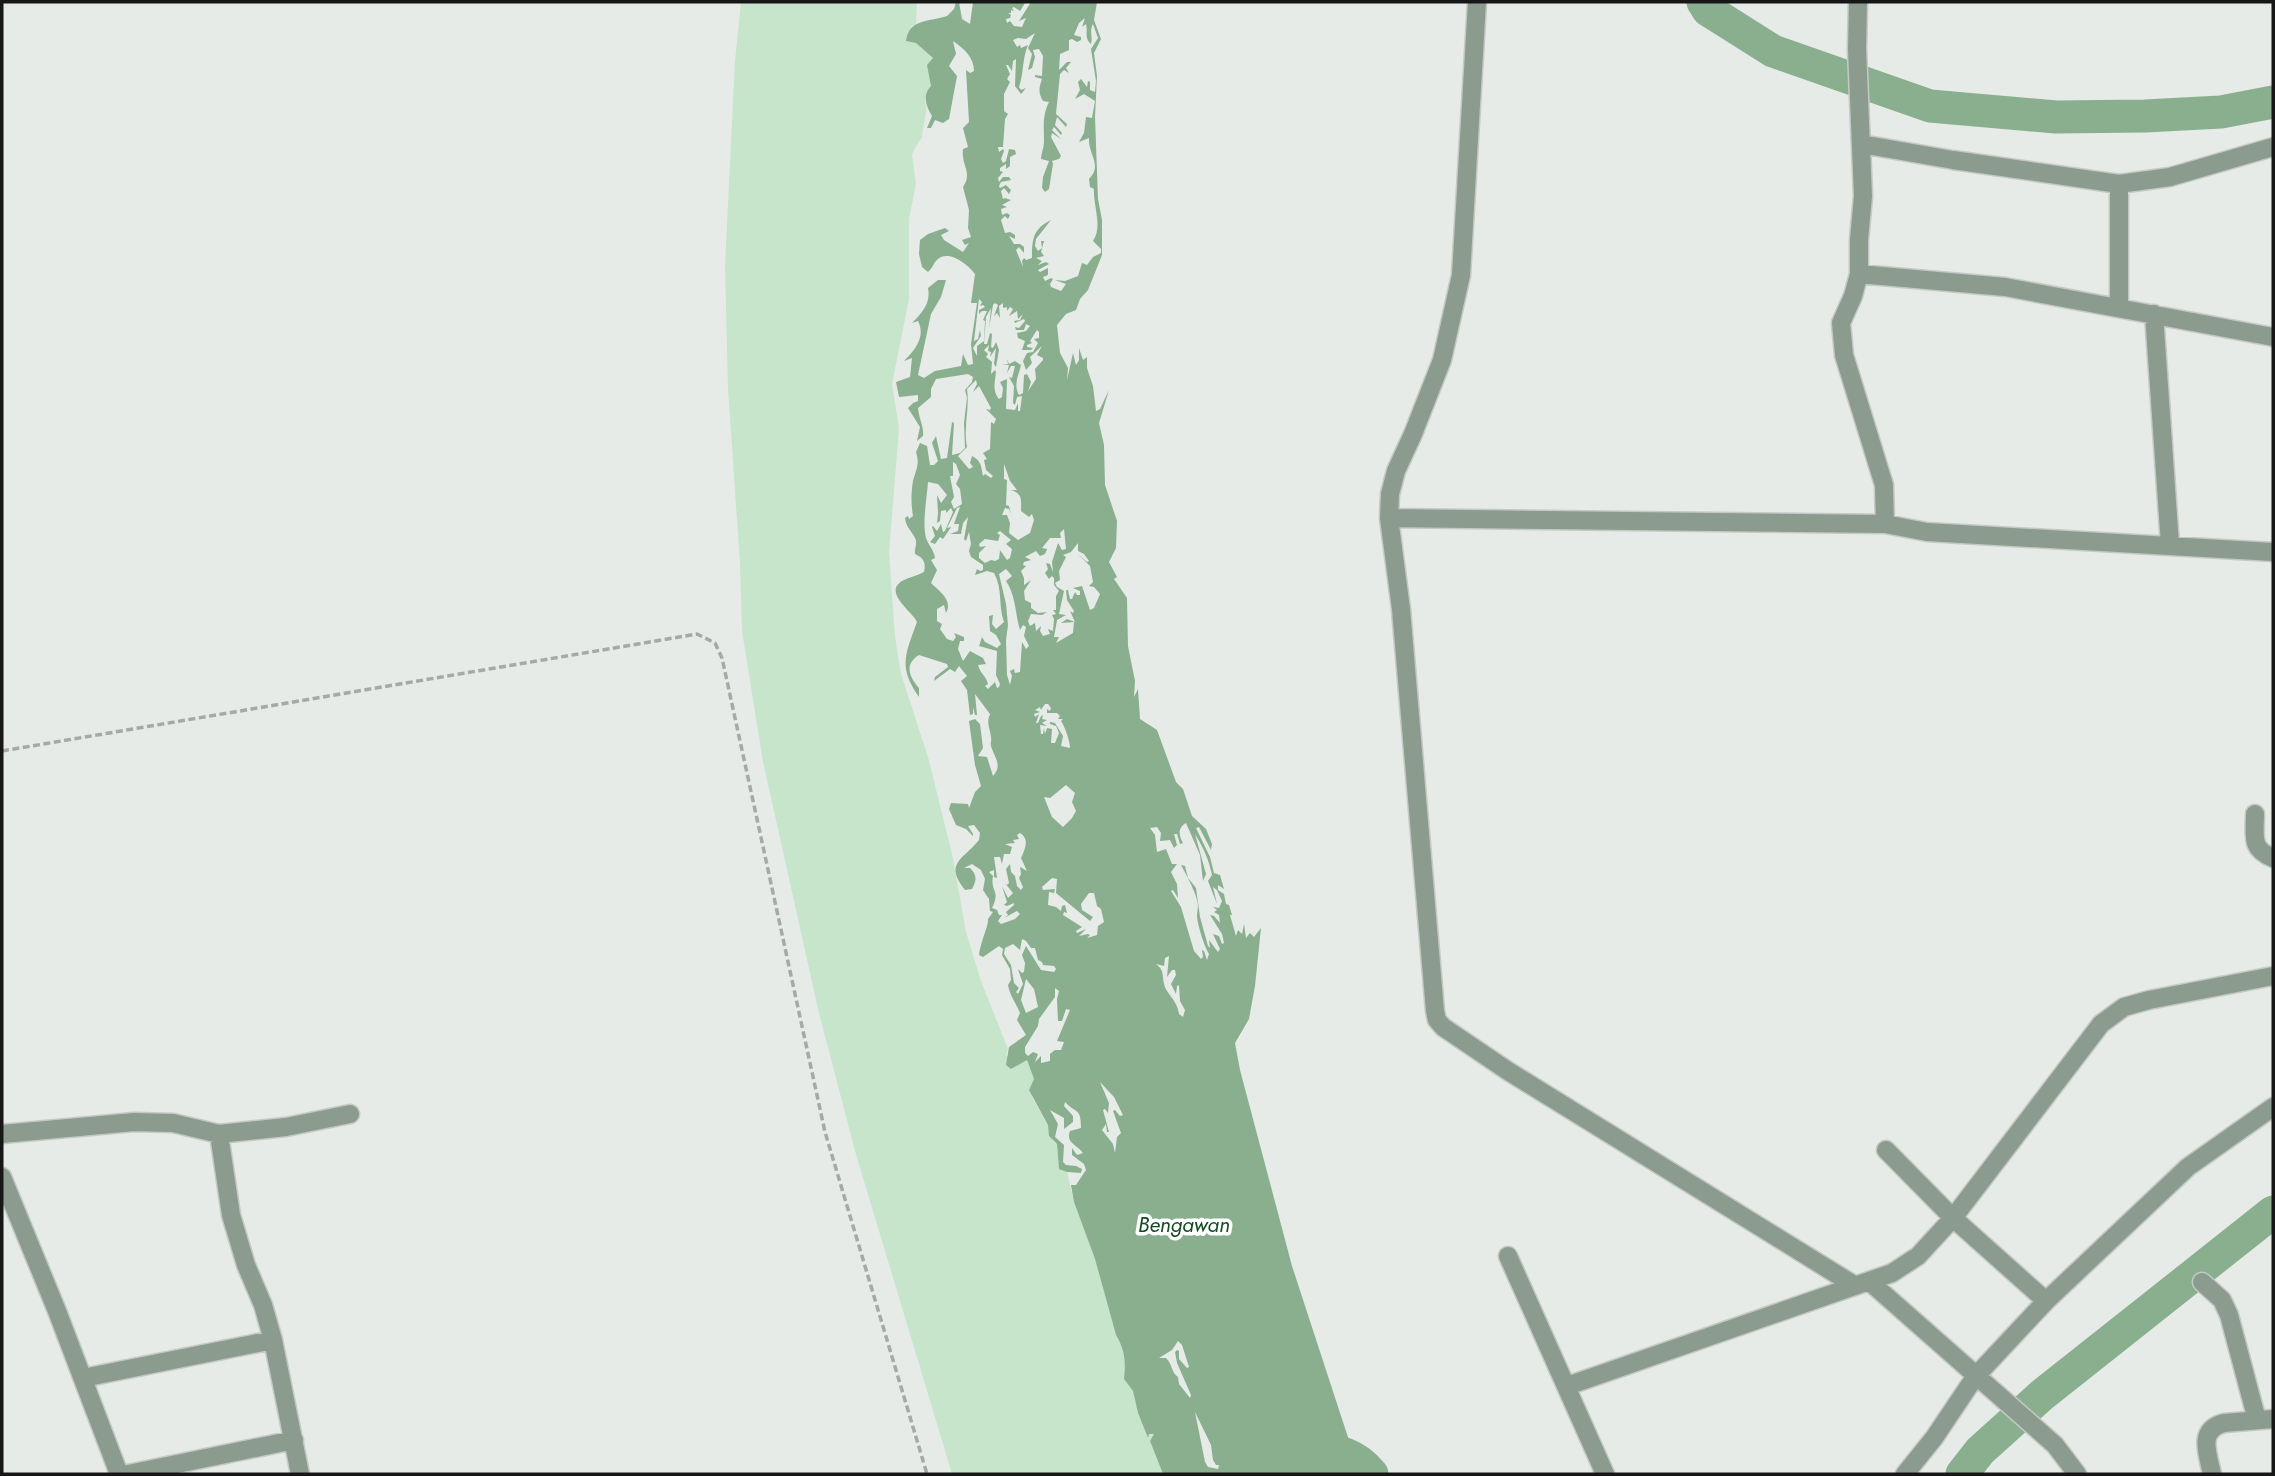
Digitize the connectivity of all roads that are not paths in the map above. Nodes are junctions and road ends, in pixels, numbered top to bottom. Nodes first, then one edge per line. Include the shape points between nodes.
1 (1477, 2) edge
2 (1858, 2) edge
3 (1861, 144) junction
4 (2273, 148) edge
5 (2119, 184) junction
6 (1859, 274) junction
7 (2119, 308) junction
8 (2154, 314) junction
9 (2273, 337) edge
10 (1389, 518) junction
11 (1885, 524) junction
12 (2170, 545) junction
13 (2273, 552) edge
14 (2255, 814) dead end
15 (2273, 858) edge
16 (2273, 976) edge
17 (2273, 1107) edge
18 (350, 1114) dead end
19 (2, 1134) edge
20 (219, 1134) junction
21 (1886, 1150) dead end
22 (2, 1178) edge
23 (1953, 1217) junction
24 (1508, 1256) dead end
25 (2202, 1282) dead end
26 (1861, 1283) junction
27 (2046, 1301) junction
28 (273, 1340) junction
29 (1975, 1377) junction
30 (83, 1378) junction
31 (1566, 1386) junction
32 (2265, 1419) edge
33 (294, 1440) junction
34 (118, 1474) edge
35 (128, 1474) edge
36 (300, 1474) edge
37 (1605, 1474) edge
38 (1905, 1474) edge
39 (2077, 1474) edge
40 (2212, 1474) edge

1 - 10 street via 1461,275 1442,360 1396,471
2 - 3 street
3 - 5 street
3 - 6 street
4 - 5 street via 2170,177
5 - 7 street
6 - 7 street via 2005,287
6 - 11 street via 1841,323 1844,355 1884,485
7 - 8 street
8 - 9 street
8 - 12 street
10 - 11 street
10 - 26 street via 1437,1020 1520,1078
11 - 12 street via 1927,532
12 - 13 street
14 - 15 street via 2255,845
16 - 23 street via 2149,1000 2124,1007 2101,1024
17 - 27 street via 2188,1167
18 - 20 street
19 - 20 street via 173,1122
20 - 28 street via 231,1215
21 - 23 street
22 - 30 street
23 - 26 street via 1919,1256 1892,1273
23 - 27 street
24 - 31 street
25 - 32 street via 2222,1300 2229,1315
26 - 29 street
26 - 31 street
27 - 29 street
28 - 30 street
28 - 33 street
29 - 38 street
29 - 39 street via 2055,1445
30 - 34 street
31 - 37 street
32 - 40 street via 2224,1423 2209,1431 2206,1445
33 - 35 street
33 - 36 street

